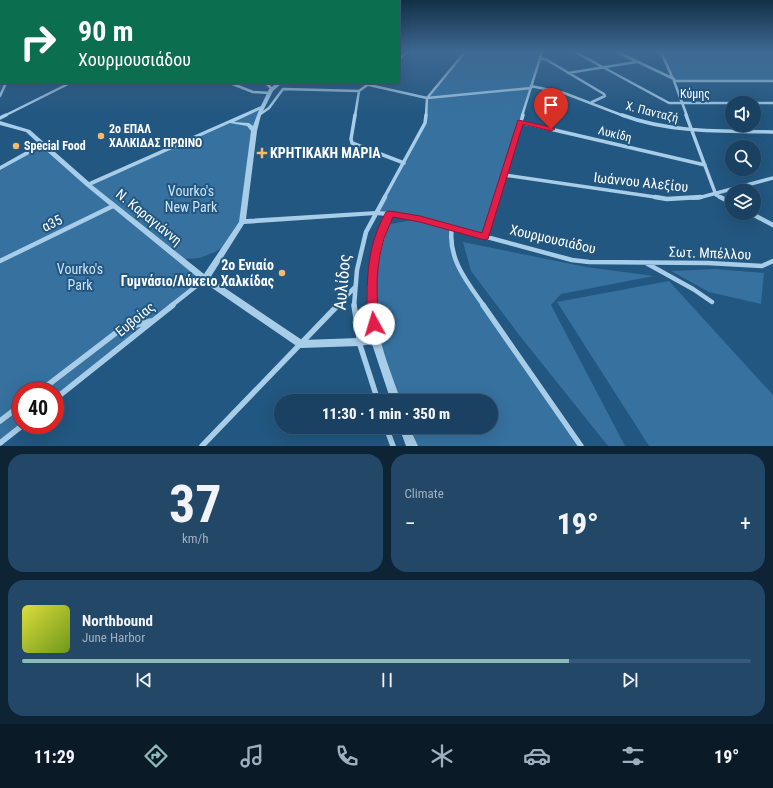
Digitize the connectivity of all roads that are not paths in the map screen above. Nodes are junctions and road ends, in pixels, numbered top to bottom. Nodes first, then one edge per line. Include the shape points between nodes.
1 (447, 73) edge
2 (535, 73) edge
3 (568, 73) edge
4 (613, 73) edge
5 (659, 73) edge
6 (671, 73) edge
7 (674, 80) junction
8 (773, 81) edge
9 (68, 84) edge
10 (233, 84) edge
11 (267, 84) edge
12 (279, 84) edge
13 (370, 84) edge
14 (531, 87) junction
15 (2, 89) edge
16 (271, 91) junction
17 (359, 91) junction
18 (0, 96) edge
19 (426, 98) junction
20 (592, 102) junction
21 (725, 103) edge
22 (761, 103) edge
23 (773, 103) edge
24 (683, 104) junction
25 (262, 107) junction
26 (259, 115) junction
27 (0, 118) edge
28 (520, 122) junction
29 (0, 123) edge
30 (228, 123) junction
31 (692, 130) junction
32 (254, 131) junction
33 (773, 132) edge
34 (43, 144) junction
35 (404, 163) junction
36 (705, 165) junction
37 (0, 168) edge
38 (504, 175) junction
39 (773, 178) edge
40 (88, 185) junction
41 (716, 195) junction
42 (725, 200) edge
43 (113, 206) junction
44 (376, 213) junction
45 (390, 214) junction
46 (761, 219) edge
47 (242, 222) junction
48 (773, 225) edge
49 (452, 228) junction
50 (485, 237) junction
51 (0, 261) edge
52 (773, 261) edge
53 (645, 263) junction
54 (205, 279) junction
55 (355, 288) junction
56 (712, 302) dead end
57 (154, 321) junction
58 (375, 339) junction
59 (359, 342) junction
60 (301, 344) junction
61 (52, 382) edge
62 (64, 392) edge
63 (376, 394) edge
64 (394, 394) edge
65 (12, 412) edge
66 (0, 421) edge
67 (12, 434) edge
68 (389, 434) edge
69 (407, 434) edge
70 (0, 443) edge
71 (202, 446) edge
72 (393, 446) edge
73 (412, 446) edge
74 (580, 446) edge

1 - 19 street
2 - 14 street
3 - 20 street via 604,94
4 - 24 street, Κύμης via 669,103
5 - 7 street
6 - 7 street
7 - 8 street
7 - 24 street
9 - 27 street
10 - 16 street via 253,92
11 - 16 street
12 - 16 street
13 - 17 street
13 - 19 street, Χ. Πανταζή
14 - 19 street, Χ. Πανταζή
14 - 20 street, Χ. Πανταζή via 557,90
14 - 28 street
15 - 18 street
16 - 25 street, Ευβοίας
17 - 26 street via 283,89 269,108
17 - 35 street via 351,134 352,143
19 - 35 street, Αυλίδος via 425,123
20 - 31 street, Χ. Πανταζή via 633,119
21 - 24 street, Κύμης
22 - 23 street
24 - 31 street
25 - 26 street, Ευβοίας
25 - 30 street
26 - 32 street, Ευβοίας
28 - 36 street, Λυκίδη
28 - 38 street
29 - 34 street, Ν. Καραγιάννη via 25,130
30 - 32 street via 246,124
30 - 40 street
31 - 33 street, Χ. Πανταζή
31 - 36 street
32 - 47 street, Ευβοίας
34 - 37 street
34 - 40 street, Ν. Καραγιάννη
35 - 44 street, Αυλίδος
36 - 41 street
38 - 41 street, Ιωάννου Αλεξίου via 668,199
38 - 50 street
39 - 41 street, Ιωάννου Αλεξίου
40 - 43 street, Ν. Καραγιάννη
41 - 42 street
43 - 51 street, α35
43 - 54 street, Ν. Καραγιάννη
44 - 45 street, Χουρμουσιάδου
44 - 47 street, Χουρμουσιάδου
44 - 55 street, Αυλίδος via 364,237
45 - 49 street, Χουρμουσιάδου
45 - 58 street, Αυλίδος via 377,246 374,262 372,301
46 - 48 street
47 - 54 street, Ευβοίας
49 - 50 street, Χουρμουσιάδου
49 - 74 street via 452,251 466,280
50 - 53 street, Χουρμουσιάδου via 572,260
52 - 53 street, Σωτ. Μπέλλου via 762,266
53 - 56 street
54 - 57 street, Ευβοίας
54 - 60 street, Ν. Καραγιάννη
55 - 59 street, Αυλίδος via 354,309
55 - 60 street
57 - 61 street via 121,329
57 - 62 street, Ευβοίας
58 - 59 street
58 - 64 street, Αυλίδος
59 - 60 street
59 - 63 street, Αυλίδος
60 - 71 street
65 - 66 street
67 - 70 street
68 - 72 street
69 - 73 street

